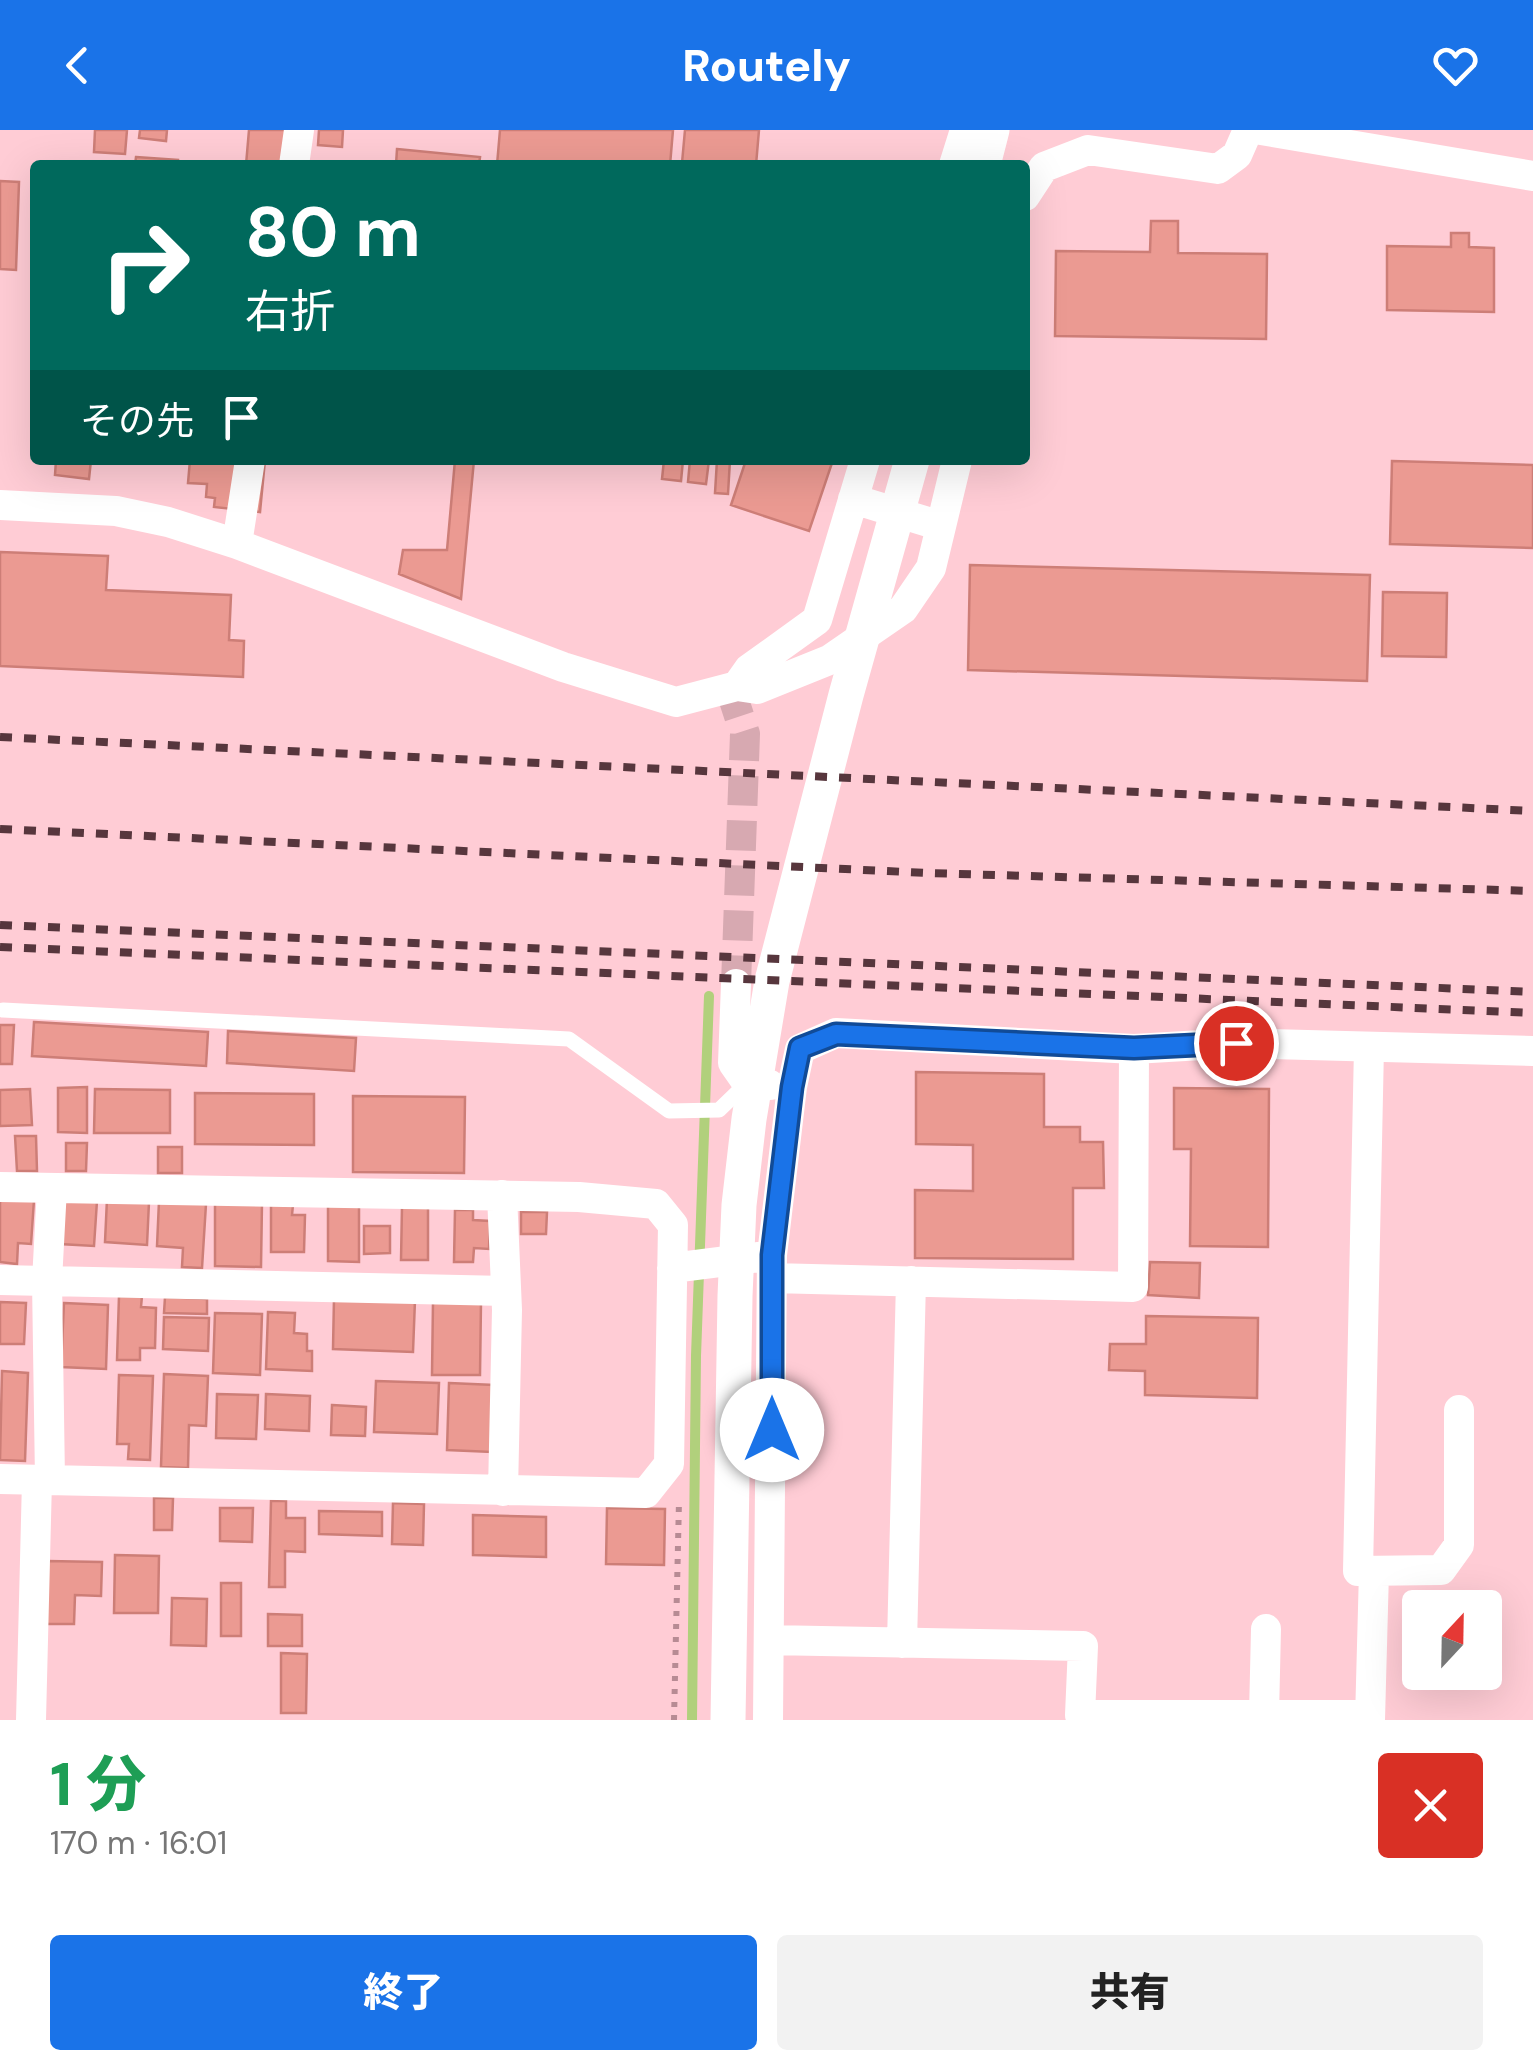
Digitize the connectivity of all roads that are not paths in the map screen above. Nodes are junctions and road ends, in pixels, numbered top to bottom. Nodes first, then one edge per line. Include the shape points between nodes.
1 (299, 130) edge
2 (964, 130) edge
3 (992, 130) edge
4 (1248, 130) edge
5 (1261, 130) edge
6 (295, 160) edge
7 (955, 160) edge
8 (984, 160) edge
9 (1533, 176) edge
10 (1030, 188) edge
11 (249, 465) edge
12 (863, 465) edge
13 (911, 465) edge
14 (957, 465) edge
15 (853, 499) junction
16 (0, 506) edge
17 (941, 526) junction
18 (238, 544) junction
19 (737, 686) junction
20 (736, 984) tunnel mouth
21 (3, 1010) dead end
22 (1369, 1046) junction
23 (1134, 1048) junction
24 (1533, 1051) edge
25 (747, 1083) junction
26 (792, 1087) junction
27 (0, 1187) edge
28 (52, 1188) junction
29 (502, 1195) junction
30 (772, 1266) junction
31 (672, 1268) junction
32 (0, 1280) edge
33 (47, 1280) junction
34 (911, 1282) junction
35 (506, 1291) junction
36 (1459, 1410) dead end
37 (0, 1479) edge
38 (43, 1480) junction
39 (503, 1491) junction
40 (1374, 1571) junction
41 (1266, 1628) dead end
42 (769, 1640) junction
43 (902, 1643) junction
44 (1264, 1715) junction
45 (1370, 1718) edge
46 (32, 1720) edge
47 (728, 1720) edge
48 (768, 1720) edge

1 - 6 street
2 - 7 street
3 - 8 street
4 - 10 street via 1237,155 1218,169 1088,150 1044,167
5 - 9 street
11 - 18 street
12 - 15 street
13 - 47 street via 772,981 749,1120 735,1296
14 - 17 street
15 - 17 street
15 - 19 street via 818,620 749,669
16 - 18 street via 116,511
17 - 19 street via 931,568 903,609 829,660 758,688
18 - 19 street via 563,667 676,702
20 - 25 street via 733,1063
21 - 25 lane via 570,1039 669,1111 720,1110
22 - 23 street
22 - 24 street
22 - 40 street via 1358,1570
23 - 26 street via 836,1034 800,1048
23 - 34 street via 1132,1287
25 - 26 street
26 - 30 street
27 - 28 street
28 - 29 street
28 - 33 street
29 - 31 street via 656,1204 673,1226
29 - 35 street
30 - 31 street
30 - 34 street
30 - 42 street
31 - 39 street via 669,1464 646,1493
32 - 33 street
33 - 35 street
33 - 38 street
34 - 43 street
35 - 39 street
36 - 40 street via 1459,1545 1440,1570
37 - 38 street
38 - 39 street
38 - 46 street
40 - 45 street
41 - 44 street
42 - 43 street
42 - 48 street
43 - 44 street via 1082,1646 1080,1715
44 - 45 street

